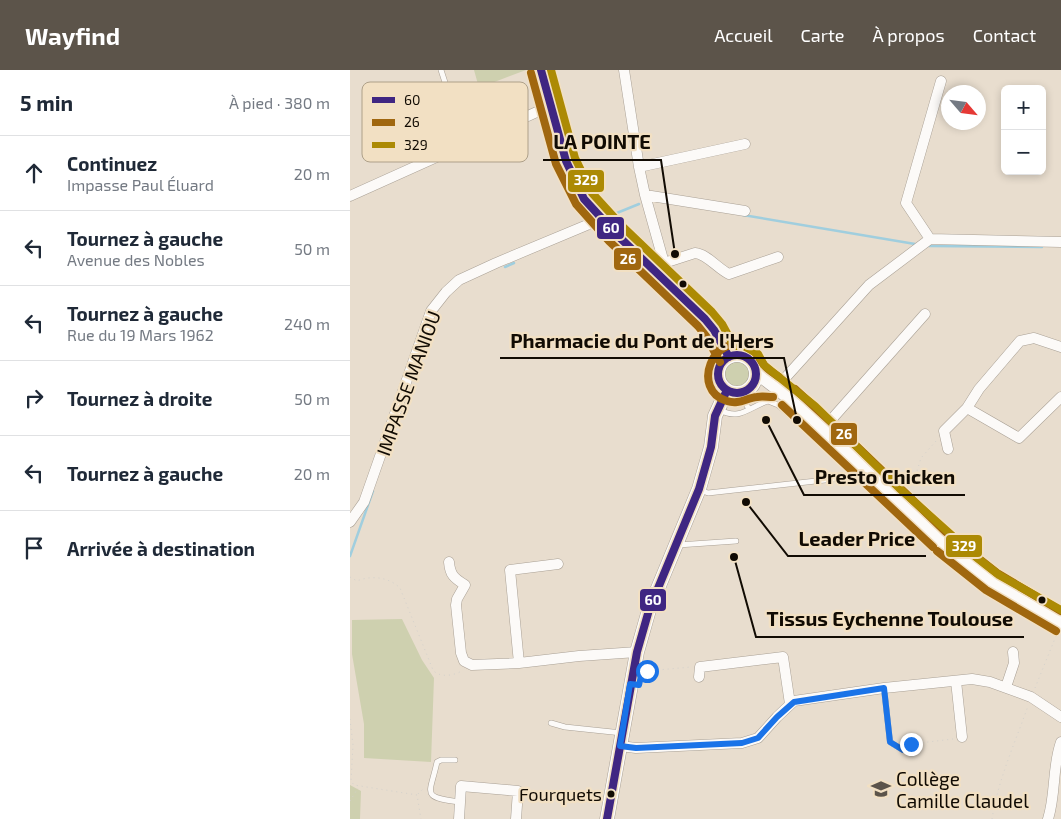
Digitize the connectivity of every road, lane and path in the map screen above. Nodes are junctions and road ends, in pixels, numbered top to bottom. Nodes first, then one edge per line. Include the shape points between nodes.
1 (441, 70) edge
2 (541, 70) edge
3 (624, 70) edge
4 (941, 81) dead end
5 (445, 82) edge
6 (550, 106) junction
7 (528, 116) edge
8 (745, 144) dead end
9 (425, 162) edge
10 (639, 167) junction
11 (645, 195) junction
12 (350, 196) edge
13 (746, 211) dead end
14 (599, 217) junction
15 (930, 239) junction
16 (1061, 242) edge
17 (778, 257) dead end
18 (661, 269) junction
19 (925, 314) dead end
20 (1061, 347) edge
21 (729, 356) junction
22 (756, 372) junction
23 (777, 388) junction
24 (738, 390) junction
25 (1061, 397) edge
26 (967, 408) junction
27 (717, 409) junction
28 (749, 410) junction
29 (812, 418) junction
30 (823, 428) junction
31 (944, 432) junction
32 (948, 449) dead end
33 (863, 466) junction
34 (699, 489) junction
35 (892, 495) junction
36 (350, 522) edge
37 (736, 541) dead end
38 (676, 546) junction
39 (449, 562) dead end
40 (558, 564) dead end
41 (350, 577) edge
42 (1060, 626) edge
43 (637, 652) junction
44 (1013, 652) dead end
45 (519, 663) junction
46 (468, 664) junction
47 (699, 672) joint
48 (641, 676) dead end
49 (956, 681) junction
50 (1006, 686) junction
51 (884, 688) junction
52 (1031, 697) junction
53 (790, 704) junction
54 (1061, 717) edge
55 (350, 720) edge
56 (551, 723) dead end
57 (962, 737) joint
58 (621, 739) junction
59 (1061, 742) edge
60 (903, 750) joint
61 (455, 760) dead end
62 (358, 787) junction
63 (350, 800) edge
64 (460, 802) junction
65 (421, 819) edge
66 (459, 819) edge
67 (516, 819) edge
68 (607, 819) edge
69 (992, 819) edge
70 (1048, 819) edge

1 - 5 lane
2 - 6 main road
3 - 10 street
4 - 15 street via 906,203
6 - 7 street
6 - 14 main road via 576,184
8 - 10 street
9 - 12 street
10 - 11 street
11 - 13 street
11 - 18 street
14 - 18 main road
14 - 36 street, IMPASSE MANIOU via 460,280 446,292 432,311 364,502
15 - 16 street
15 - 23 street via 869,284
17 - 18 street via 729,274 695,253
18 - 21 main road via 710,325
19 - 30 street
20 - 26 street via 1034,338 1020,341
21 - 22 main road via 746,357
21 - 24 main road via 718,370 719,382
22 - 23 main road
22 - 24 main road via 753,383
23 - 24 main road
23 - 29 main road
24 - 27 main road
24 - 28 lane
25 - 26 street via 1019,438
26 - 31 street
27 - 28 lane via 729,416
27 - 34 main road
28 - 29 lane via 768,401 798,422
29 - 30 main road
30 - 33 main road
31 - 32 street
31 - 35 path via 921,458 917,471
33 - 34 lane via 843,478 708,492
33 - 35 main road
34 - 38 main road
35 - 42 main road via 993,583
37 - 38 lane
38 - 43 main road via 649,610
39 - 46 street via 453,578 465,585 456,605 461,653
40 - 45 street via 510,570
41 - 46 path via 357,581 383,578 400,588 436,674 458,674
42 - 52 path
43 - 45 street
43 - 58 main road
44 - 50 street via 1014,663
45 - 46 street
47 - 48 path via 674,668 647,671
47 - 53 street via 783,657
49 - 50 street via 972,680
49 - 51 street
49 - 57 street
50 - 52 street
51 - 53 street
51 - 60 lane via 890,742
52 - 54 street
52 - 69 path via 994,803
53 - 58 street via 758,738 742,743 636,748
55 - 62 path via 354,745 351,781
56 - 58 lane
57 - 60 path via 911,744
58 - 68 main road
59 - 70 street via 1056,756
61 - 64 lane via 437,762 430,790 438,799
62 - 63 path
62 - 65 path via 417,795
64 - 66 street
64 - 67 street via 461,786 518,791

